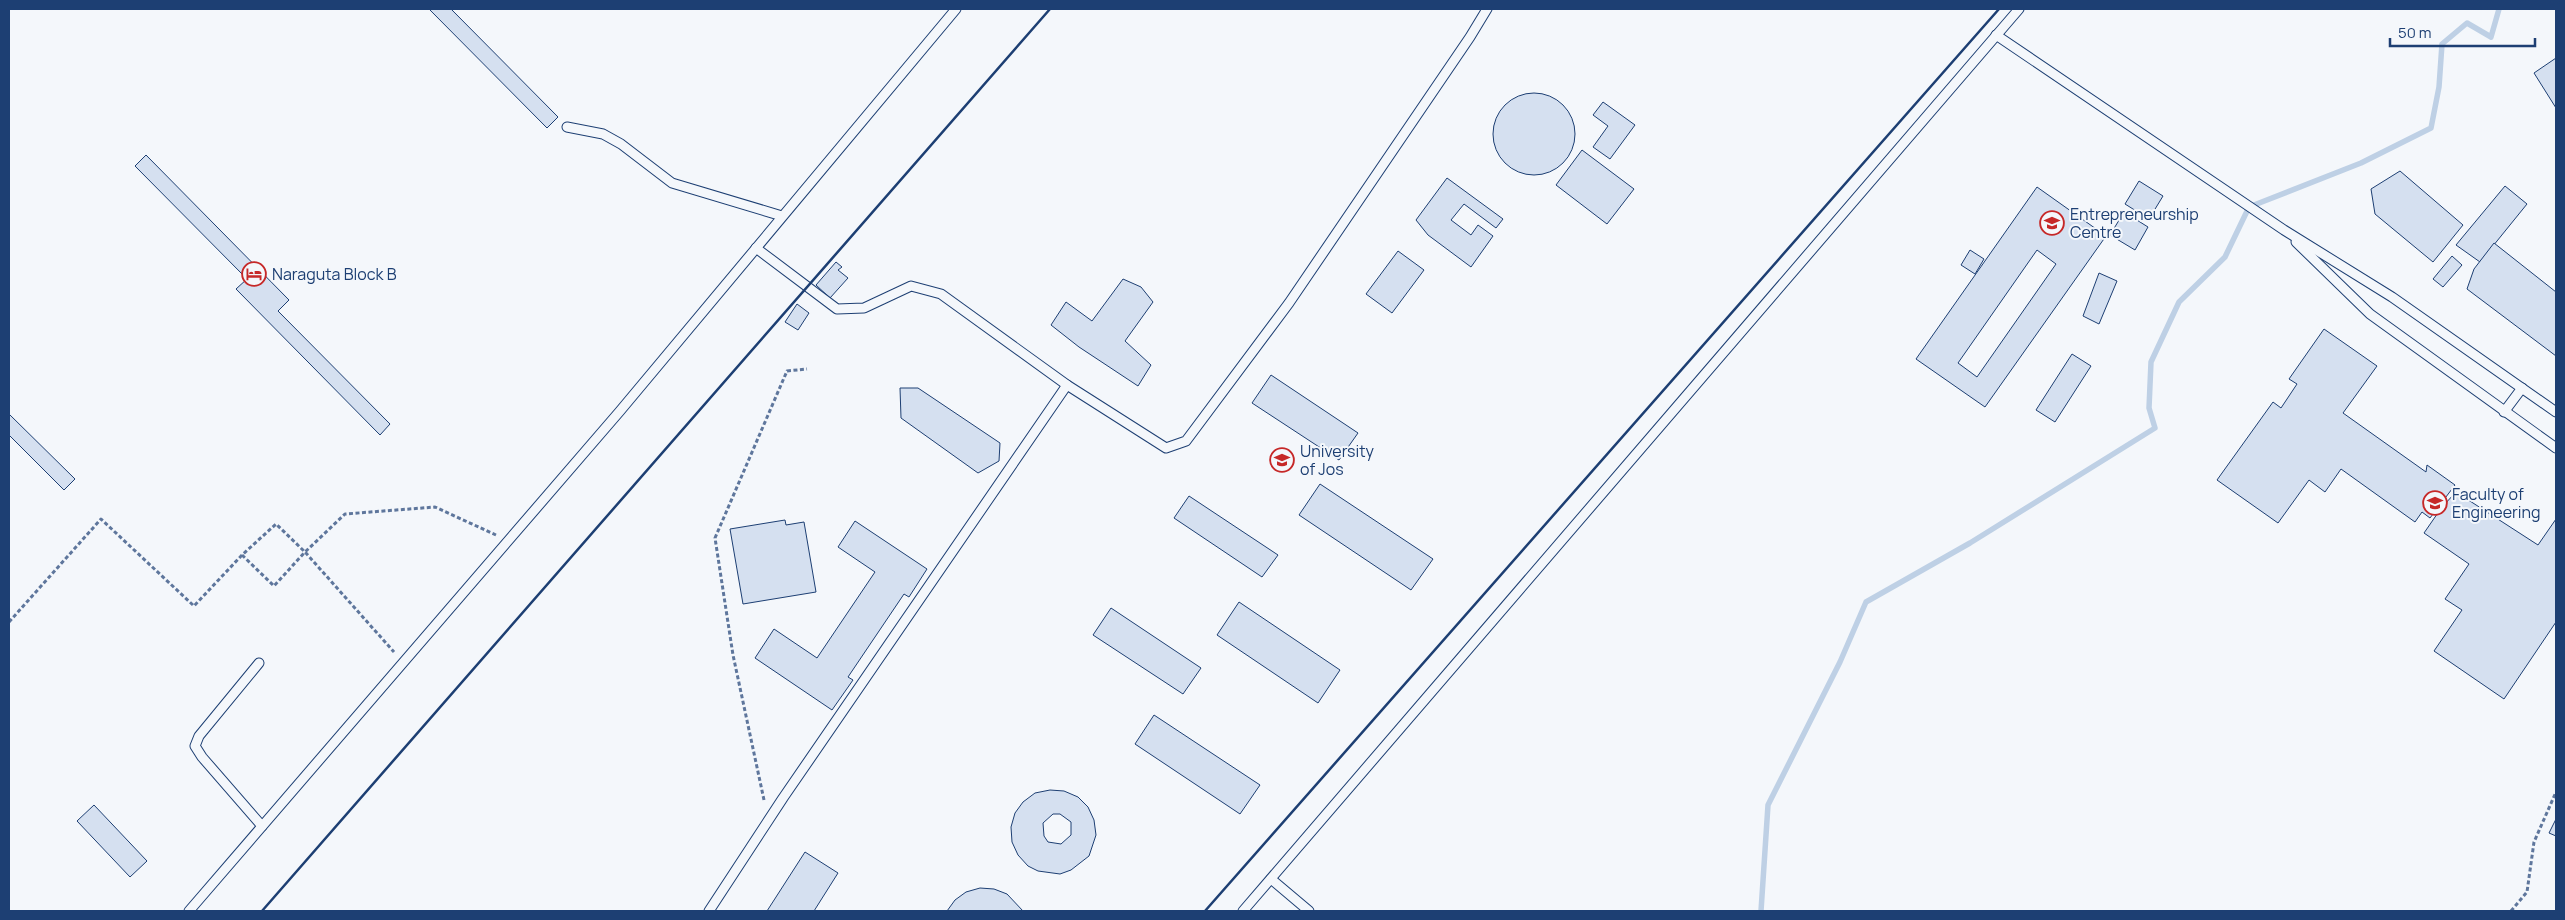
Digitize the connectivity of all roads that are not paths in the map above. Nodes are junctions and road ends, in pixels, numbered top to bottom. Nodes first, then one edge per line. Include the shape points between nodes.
1 (956, 9) edge
2 (1487, 9) edge
3 (2019, 9) edge
4 (1996, 35) junction
5 (567, 127) dead end
6 (782, 216) junction
7 (2284, 230) junction
8 (756, 248) junction
9 (1067, 385) junction
10 (2522, 388) junction
11 (2504, 412) junction
12 (2556, 412) edge
13 (2556, 448) edge
14 (259, 663) dead end
15 (262, 826) junction
16 (1271, 879) junction
17 (189, 911) edge
18 (709, 911) edge
19 (1243, 911) edge
20 (1309, 911) edge

1 - 6 lane
2 - 9 lane via 1289,303 1186,441 1166,448
3 - 4 lane
4 - 7 lane
4 - 16 lane
5 - 6 lane via 603,134 672,183
6 - 8 lane
7 - 10 lane via 2392,297
7 - 11 lane via 2370,314
8 - 9 lane via 837,309 864,308 911,286 941,294
8 - 15 lane via 620,411
9 - 18 lane
10 - 11 lane
10 - 12 lane
11 - 13 lane
14 - 15 lane via 199,736 195,746
15 - 17 lane
16 - 19 lane
16 - 20 lane

